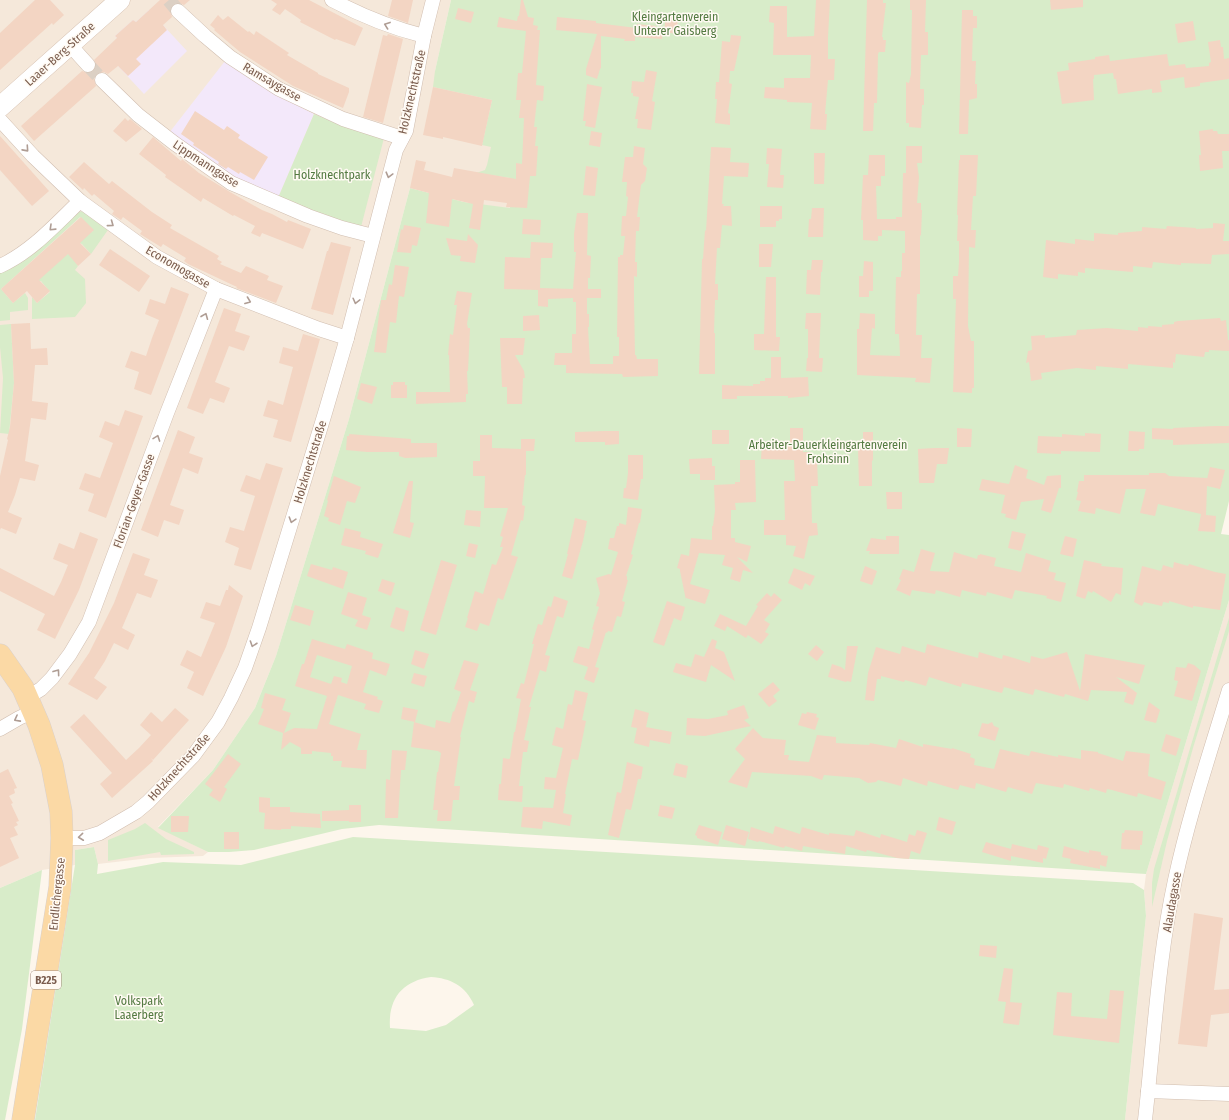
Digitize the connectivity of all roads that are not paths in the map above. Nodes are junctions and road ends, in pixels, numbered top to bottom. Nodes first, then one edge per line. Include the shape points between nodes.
1 (332, 0) edge
2 (433, 0) edge
3 (118, 1) edge
4 (178, 11) tunnel mouth
5 (424, 36) junction
6 (70, 45) junction
7 (88, 65) tunnel mouth
8 (102, 80) tunnel mouth
9 (0, 107) edge
10 (0, 120) edge
11 (402, 138) junction
12 (80, 201) junction
13 (373, 236) junction
14 (0, 266) edge
15 (216, 289) junction
16 (347, 338) junction
17 (0, 655) edge
18 (1229, 690) edge
19 (31, 704) junction
20 (1225, 716) edge
21 (0, 729) edge
22 (62, 838) junction
23 (1148, 1091) junction
24 (1229, 1094) edge
25 (23, 1120) edge
26 (1145, 1120) edge

5 -> 1 street via 387,26
2 - 5 street, Holzknechtstraße
3 - 6 main road, Laaer-Berg-Straße
4 - 11 street, Ramsaygasse via 230,57 279,89 343,119
5 - 11 street, Holzknechtstraße via 406,131
6 - 7 street
6 - 9 main road, Laaer-Berg-Straße
8 - 13 street, Lippmanngasse via 174,143 231,182 308,216
10 -> 12 street, Economogasse
11 -> 13 street, Holzknechtstraße via 396,150
12 -> 14 street via 25,252
12 -> 15 street, Economogasse via 157,258
13 -> 16 street, Holzknechtstraße
15 -> 16 street, Economogasse
19 -> 15 street, Florian-Geyer-Gasse via 70,654 89,622
16 -> 22 street, Holzknechtstraße via 259,628 245,668 218,722 193,756 136,812 100,833 84,838
17 - 19 main road, Endlichergasse / B225
18 - 20 street, Alaudagasse
19 -> 21 street, Florian-Geyer-Gasse via 19,718
19 - 22 main road, Endlichergasse / B225 via 52,765 61,812
20 - 23 street, Alaudagasse via 1195,802 1175,880 1162,957
22 - 25 main road, Endlichergasse / B225 via 60,887
23 - 24 street
23 - 26 street, Alaudagasse

